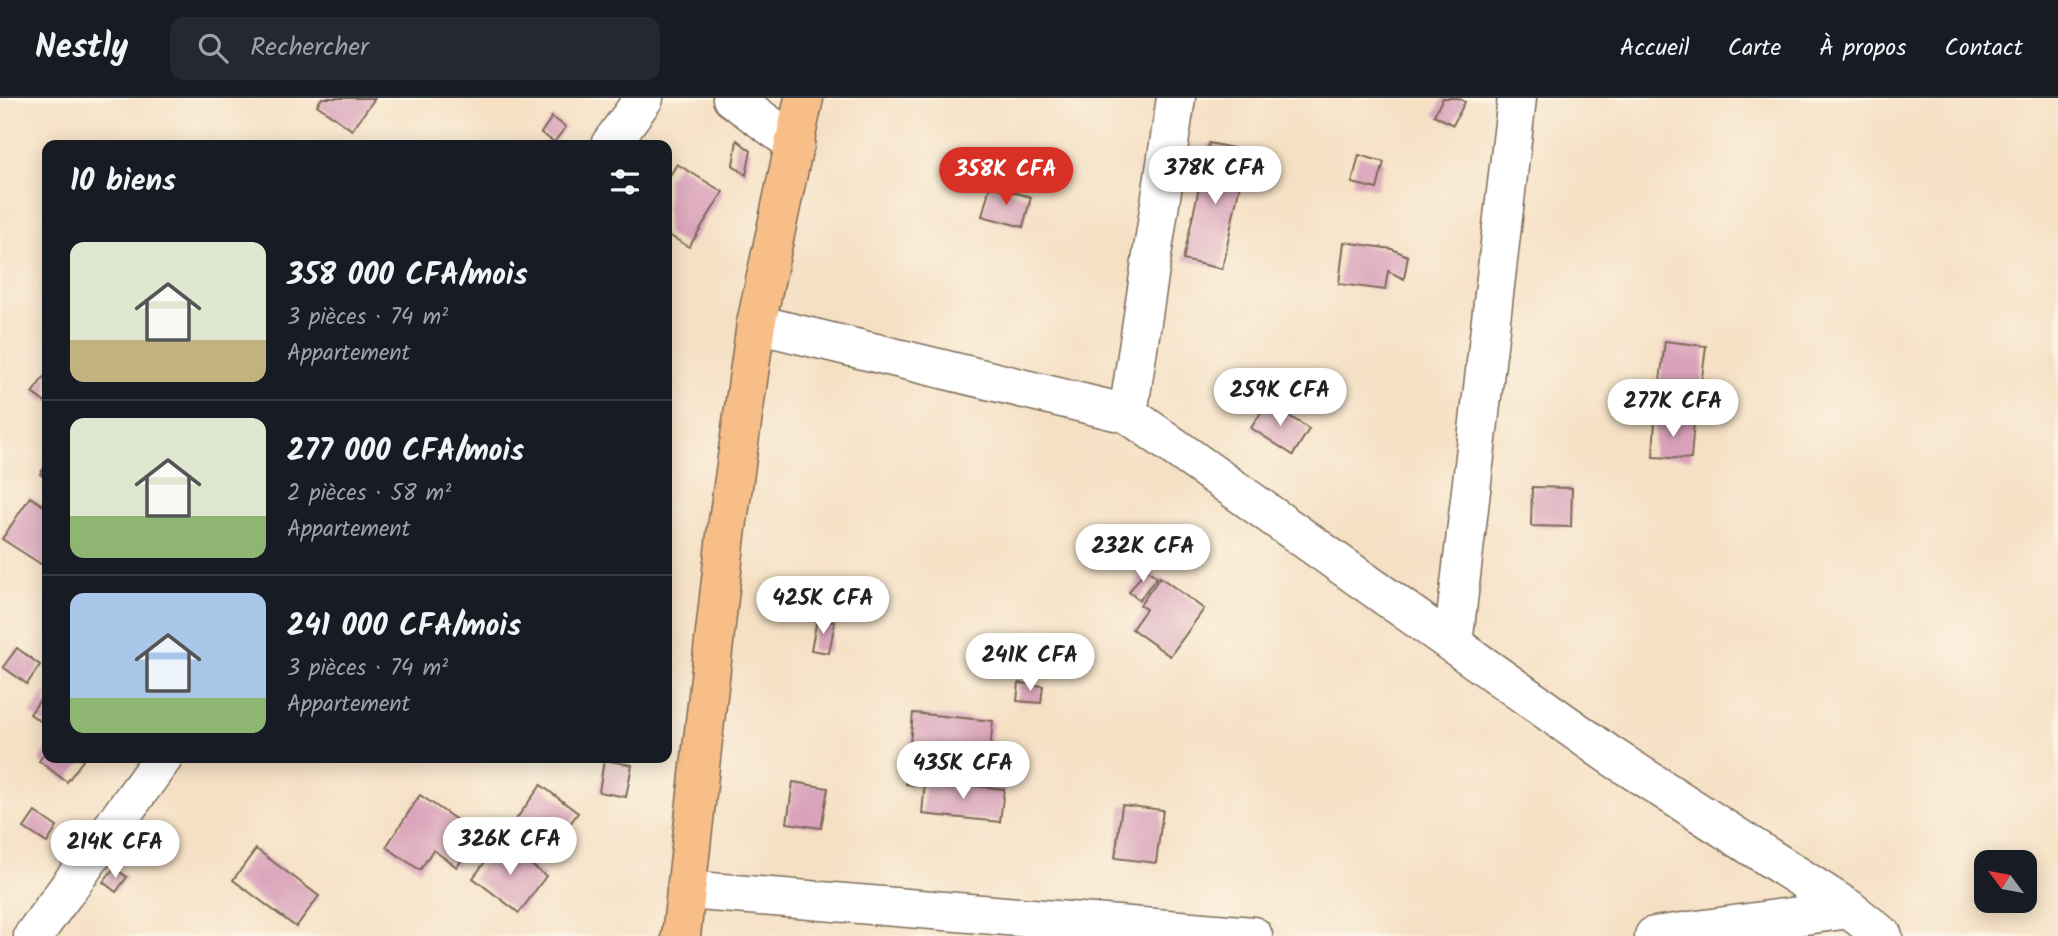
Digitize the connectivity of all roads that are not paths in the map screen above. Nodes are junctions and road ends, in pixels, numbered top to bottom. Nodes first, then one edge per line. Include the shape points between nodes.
1 (644, 98) edge
2 (732, 98) edge
3 (804, 98) edge
4 (1176, 98) edge
5 (1517, 98) edge
6 (614, 140) edge
7 (795, 144) junction
8 (756, 324) junction
9 (1128, 414) junction
10 (1453, 644) junction
11 (159, 763) edge
12 (686, 890) junction
13 (1849, 909) junction
14 (33, 936) edge
15 (681, 936) edge
16 (1253, 936) edge
17 (1654, 936) edge
18 (1883, 936) edge

1 - 6 street
2 - 7 street
3 - 7 highway
4 - 9 street
5 - 10 street
7 - 8 highway
8 - 9 street
8 - 12 highway via 726,535
9 - 10 street
10 - 13 street via 1611,756
11 - 14 street
12 - 15 highway
12 - 16 street
13 - 17 street
13 - 18 street

